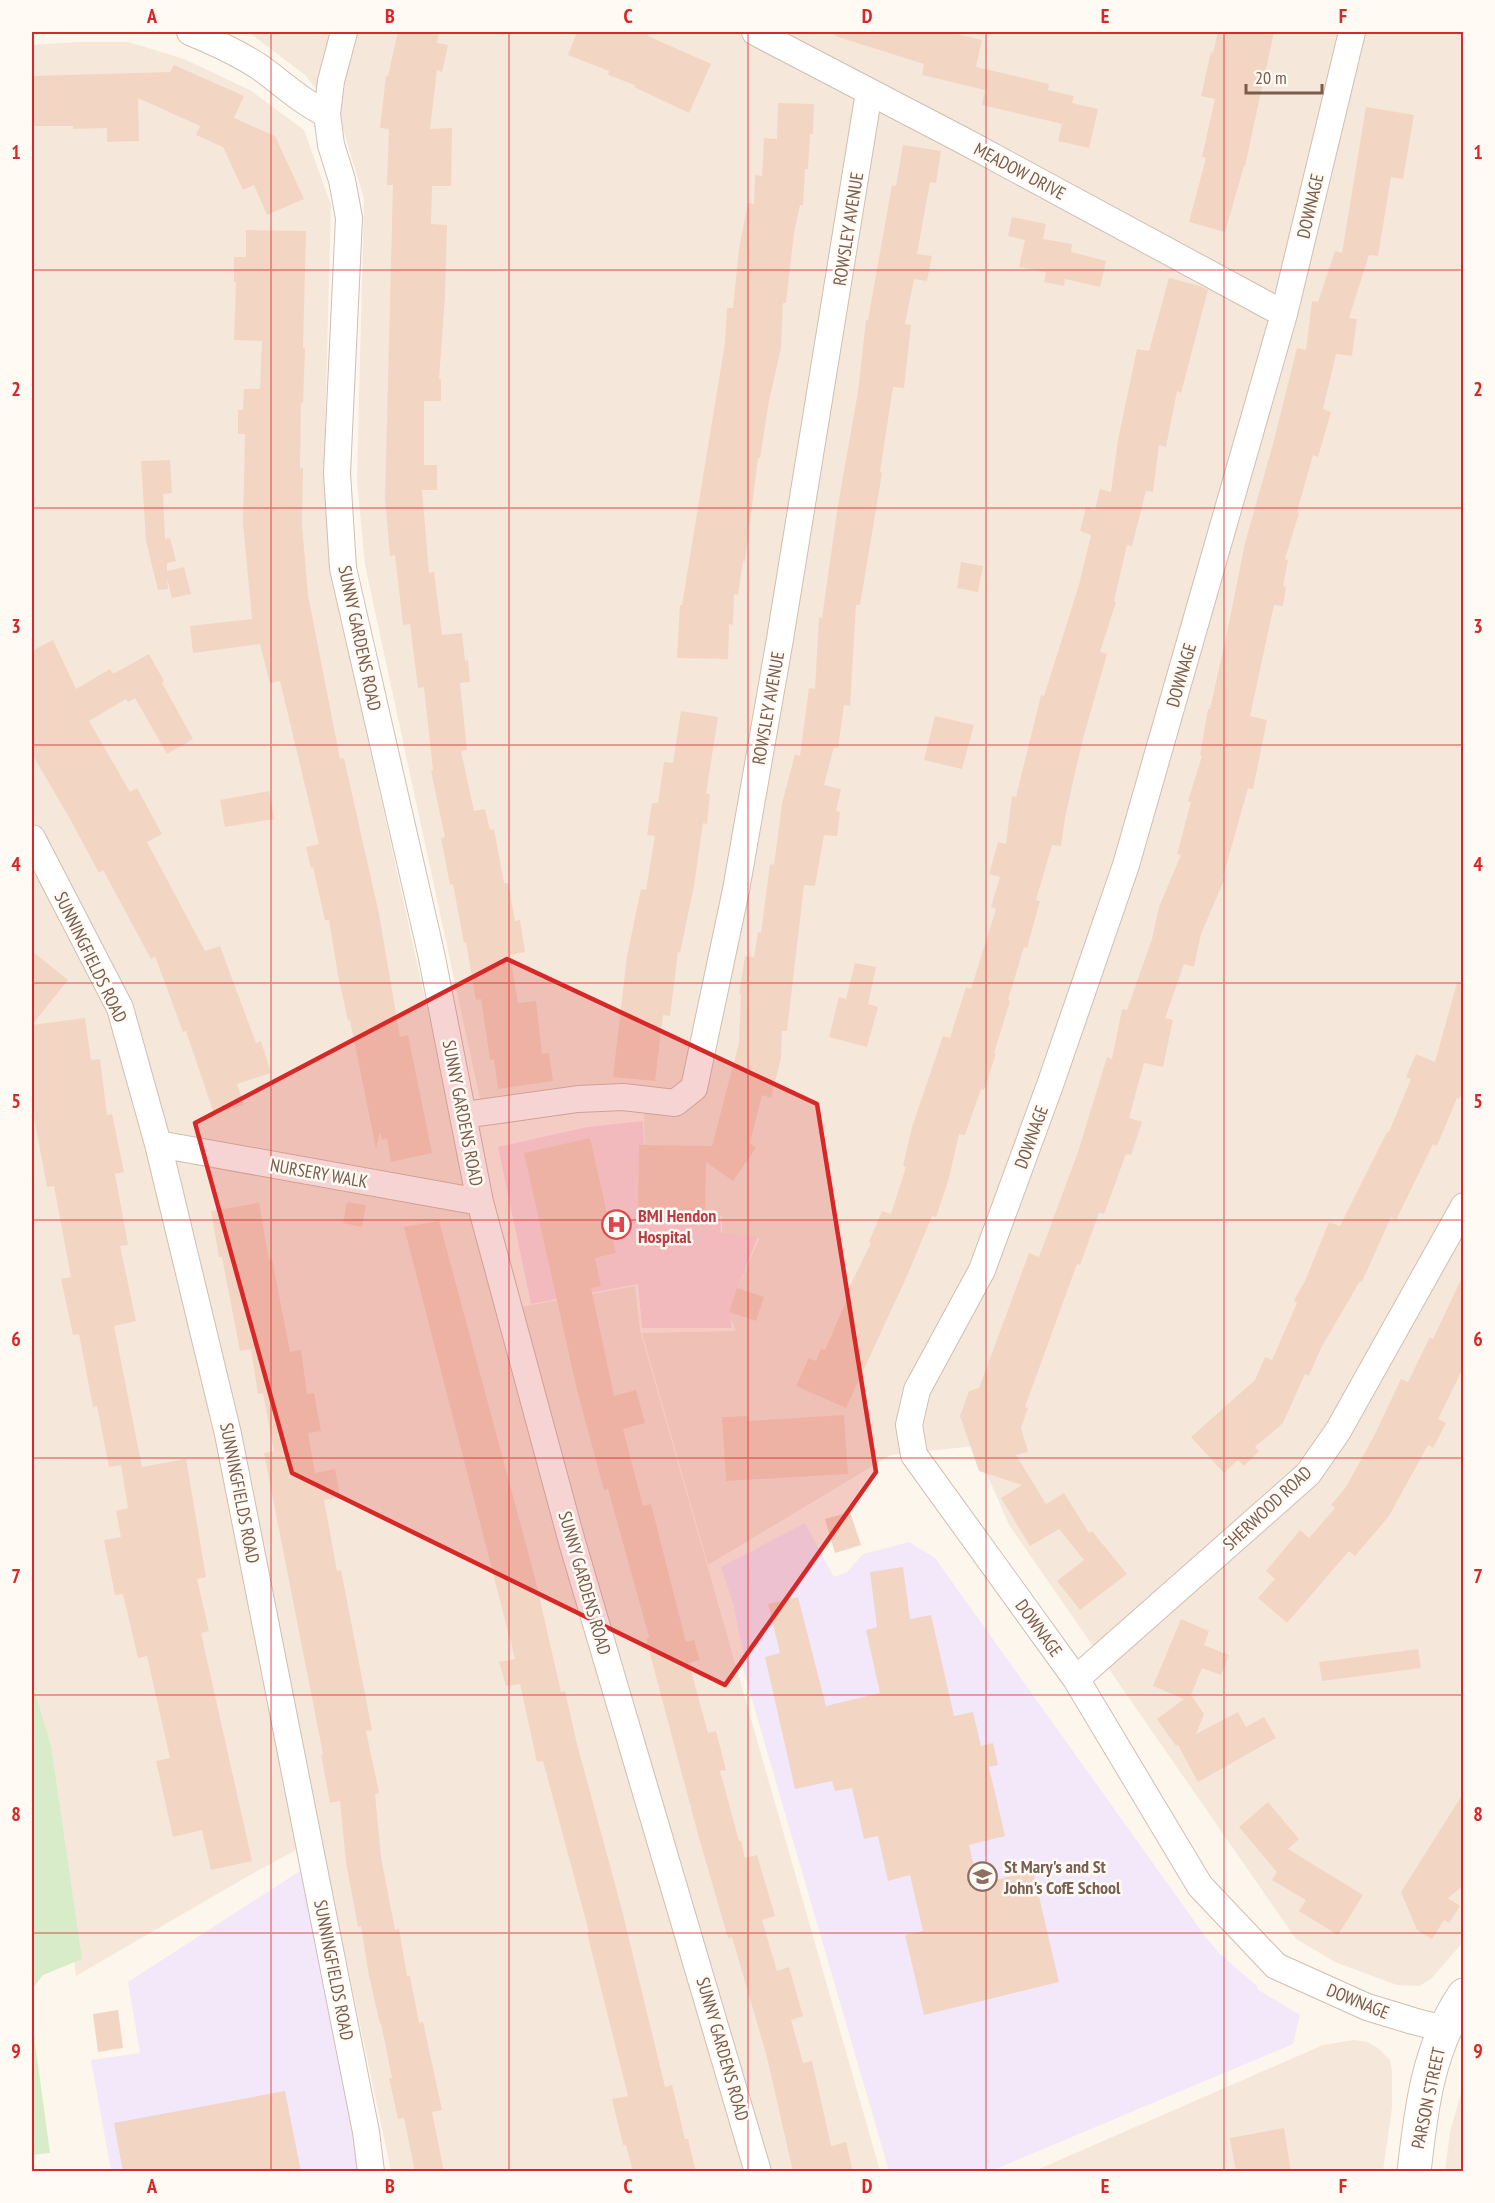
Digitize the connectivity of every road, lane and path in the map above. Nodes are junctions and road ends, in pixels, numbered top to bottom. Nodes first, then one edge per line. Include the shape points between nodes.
1 (190, 32) edge
2 (344, 32) edge
3 (755, 32) edge
4 (1352, 32) edge
5 (780, 37) edge
6 (869, 92) junction
7 (327, 114) junction
8 (1284, 314) junction
9 (32, 838) edge
10 (464, 1115) junction
11 (158, 1144) junction
12 (480, 1202) junction
13 (1464, 1206) edge
14 (1076, 1679) junction
15 (1464, 1995) edge
16 (1444, 2029) junction
17 (371, 2172) edge
18 (758, 2172) edge
19 (1414, 2172) edge

1 - 7 street via 259,67
2 - 7 street, SUNNY GARDENS ROAD
3 - 5 street, MEADOW DRIVE
4 - 8 street, DOWNAGE
5 - 6 street, MEADOW DRIVE
6 - 8 street, MEADOW DRIVE
6 - 10 street, ROWSLEY AVENUE via 736,890 694,1088 675,1103 623,1097 578,1099
7 - 10 street, SUNNY GARDENS ROAD via 349,218 337,473 343,568
8 - 14 street, DOWNAGE via 1126,865 982,1270 916,1390 909,1425 914,1455
9 - 11 street, SUNNINGFIELDS ROAD via 120,1008
10 - 12 street, SUNNY GARDENS ROAD
11 - 12 street, NURSERY WALK
11 - 17 street, SUNNINGFIELDS ROAD via 228,1434
12 - 18 street, SUNNY GARDENS ROAD via 572,1542
13 - 14 street, SHERWOOD ROAD via 1338,1431 1308,1474
14 - 16 street, DOWNAGE via 1200,1886 1276,1966 1367,2007
15 - 16 main road, PARSON STREET
16 - 19 main road, PARSON STREET via 1431,2064

